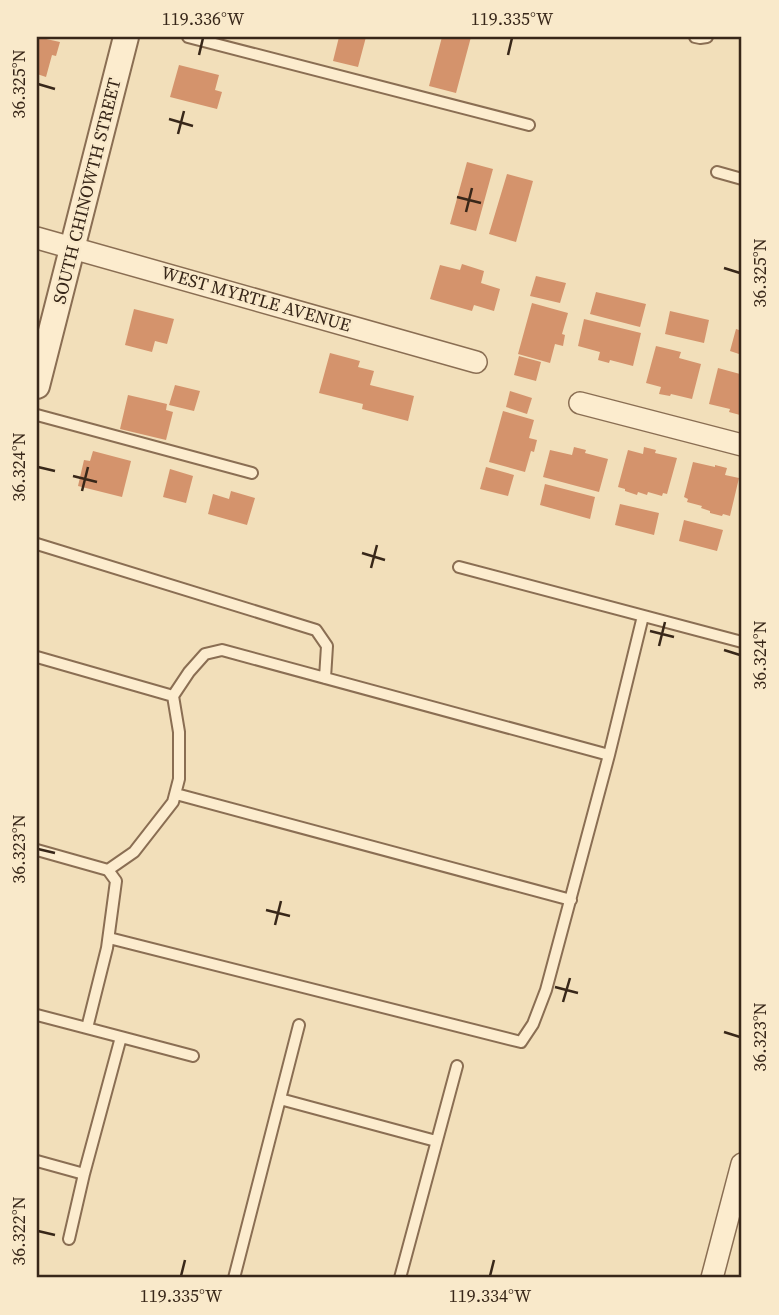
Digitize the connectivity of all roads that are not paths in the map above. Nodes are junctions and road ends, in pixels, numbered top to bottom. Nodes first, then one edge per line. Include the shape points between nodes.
1 (126, 37) edge
2 (188, 37) edge
3 (695, 37) edge
4 (707, 37) edge
5 (529, 125) dead end
6 (717, 172) dead end
7 (742, 179) edge
8 (37, 238) edge
9 (73, 247) junction
10 (476, 362) dead end
11 (37, 386) edge
12 (580, 403) dead end
13 (37, 415) edge
14 (742, 445) edge
15 (252, 473) dead end
16 (37, 544) edge
17 (459, 567) dead end
18 (643, 615) junction
19 (742, 642) edge
20 (37, 657) edge
21 (325, 678) junction
22 (173, 696) junction
23 (609, 755) junction
24 (176, 794) junction
25 (37, 850) edge
26 (108, 870) junction
27 (571, 900) junction
28 (109, 938) junction
29 (37, 1015) edge
30 (299, 1026) dead end
31 (87, 1028) junction
32 (121, 1037) junction
33 (193, 1056) dead end
34 (457, 1066) dead end
35 (280, 1099) junction
36 (436, 1141) junction
37 (37, 1161) edge
38 (742, 1164) edge
39 (84, 1174) junction
40 (69, 1239) dead end
41 (233, 1278) edge
42 (400, 1278) edge
43 (712, 1278) edge

1 - 9 street, SOUTH CHINOWTH STREET
2 - 5 lane
3 - 4 lane
6 - 7 lane
8 - 9 street, WEST MYRTLE AVENUE
9 - 10 street, WEST MYRTLE AVENUE
9 - 11 street, SOUTH CHINOWTH STREET
12 - 14 street
13 - 15 lane
16 - 21 lane via 316,630 327,646
17 - 18 lane
18 - 19 lane
18 - 23 lane
20 - 22 lane
21 - 22 lane via 222,650 205,654
21 - 23 lane
22 - 24 lane via 179,732
23 - 27 lane
24 - 26 lane via 134,852
24 - 27 lane
25 - 26 lane
26 - 28 lane via 116,881
27 - 28 lane via 546,990 521,1042
28 - 31 lane
29 - 31 lane
30 - 35 lane
31 - 32 lane
32 - 33 lane
32 - 39 lane
34 - 36 lane
35 - 36 lane
35 - 41 lane
36 - 42 lane
37 - 39 lane
38 - 43 street
39 - 40 lane

